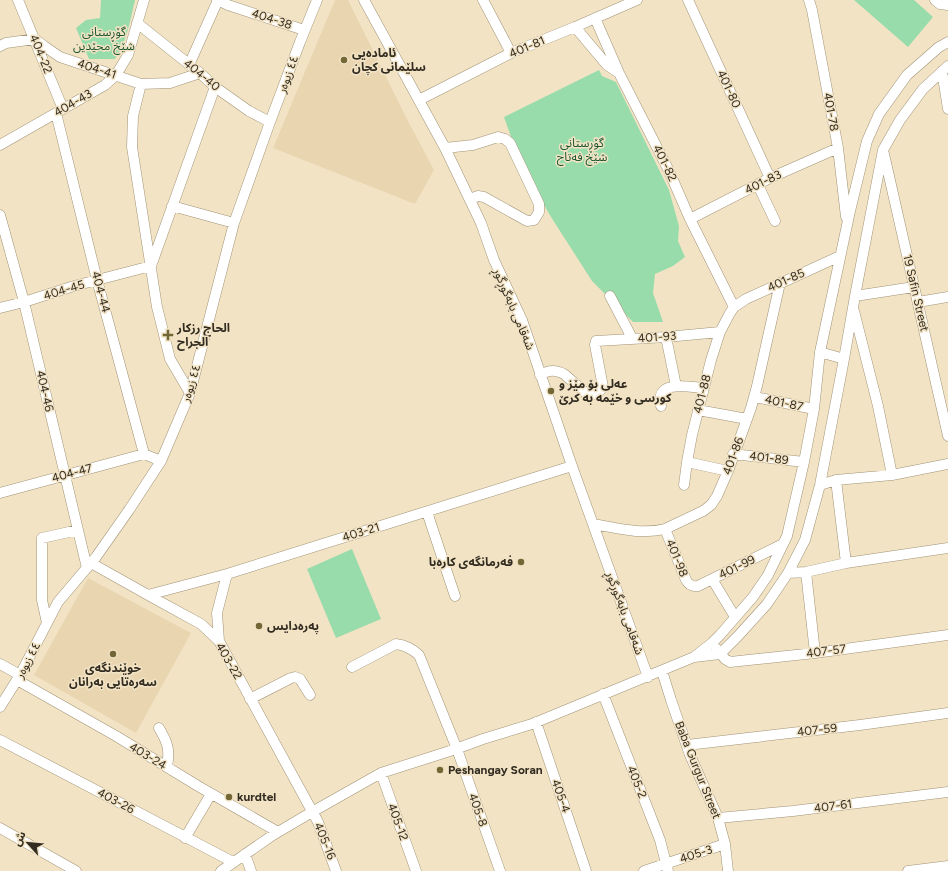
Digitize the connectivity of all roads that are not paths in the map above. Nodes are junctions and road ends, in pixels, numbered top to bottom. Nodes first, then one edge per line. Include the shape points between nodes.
1 (18, 0) edge
2 (144, 0) edge
3 (218, 0) edge
4 (317, 0) edge
5 (364, 0) edge
6 (483, 0) edge
7 (637, 0) edge
8 (688, 0) edge
9 (809, 0) edge
10 (595, 18) junction
11 (137, 23) junction
12 (575, 27) junction
13 (304, 30) junction
14 (35, 39) junction
15 (948, 42) edge
16 (0, 46) edge
17 (511, 53) junction
18 (189, 65) junction
19 (945, 69) edge
20 (200, 73) junction
21 (619, 73) junction
22 (116, 76) junction
23 (141, 84) junction
24 (215, 87) junction
25 (947, 92) edge
26 (419, 100) junction
27 (948, 109) edge
28 (60, 111) junction
29 (270, 122) junction
30 (0, 145) edge
31 (445, 148) junction
32 (838, 148) junction
33 (883, 150) junction
34 (770, 178) junction
35 (758, 185) junction
36 (470, 199) junction
37 (172, 206) junction
38 (0, 215) edge
39 (690, 219) junction
40 (775, 220) dead end
41 (234, 223) junction
42 (847, 225) junction
43 (840, 256) junction
44 (151, 266) junction
45 (97, 280) junction
46 (780, 283) junction
47 (914, 287) junction
48 (610, 296) dead end
49 (855, 296) junction
50 (948, 297) edge
51 (24, 302) junction
52 (918, 302) junction
53 (734, 307) junction
54 (853, 307) junction
55 (0, 308) edge
56 (720, 332) junction
57 (666, 336) junction
58 (632, 338) junction
59 (820, 352) junction
60 (844, 359) junction
61 (540, 375) junction
62 (676, 386) junction
63 (704, 388) junction
64 (190, 393) junction
65 (754, 397) junction
66 (661, 406) dead end
67 (698, 410) junction
68 (814, 410) junction
69 (747, 419) junction
70 (947, 430) edge
71 (144, 454) junction
72 (734, 454) junction
73 (161, 461) junction
74 (687, 462) junction
75 (804, 462) junction
76 (948, 464) edge
77 (572, 466) junction
78 (728, 471) junction
79 (65, 475) junction
80 (892, 475) junction
81 (836, 480) junction
82 (684, 485) dead end
83 (820, 485) junction
84 (0, 494) edge
85 (427, 512) junction
86 (593, 524) junction
87 (78, 530) junction
88 (665, 530) junction
89 (783, 544) junction
90 (948, 548) edge
91 (846, 563) junction
92 (89, 565) junction
93 (806, 572) junction
94 (788, 573) junction
95 (227, 574) junction
96 (712, 579) junction
97 (691, 586) joint
98 (148, 595) junction
99 (455, 596) dead end
100 (735, 617) junction
101 (47, 623) junction
102 (948, 635) edge
103 (218, 641) junction
104 (712, 643) junction
105 (815, 653) junction
106 (720, 654) junction
107 (694, 658) junction
108 (0, 664) edge
109 (352, 667) dead end
110 (662, 671) junction
111 (648, 677) junction
112 (19, 678) junction
113 (602, 694) junction
114 (310, 695) dead end
115 (250, 699) junction
116 (0, 707) edge
117 (948, 713) edge
118 (536, 722) junction
119 (159, 728) dead end
120 (0, 740) edge
121 (687, 745) junction
122 (457, 748) junction
123 (167, 767) junction
124 (380, 773) junction
125 (948, 792) edge
126 (211, 794) junction
127 (312, 812) junction
128 (718, 818) junction
129 (0, 828) edge
130 (278, 832) junction
131 (185, 838) junction
132 (725, 844) junction
133 (245, 854) junction
134 (233, 862) junction
135 (948, 866) edge
136 (667, 867) edge
137 (76, 871) edge
138 (221, 871) edge
139 (251, 871) edge
140 (336, 871) edge
141 (416, 871) edge
142 (500, 871) edge
143 (586, 871) edge
144 (644, 871) edge
145 (728, 871) edge
146 (908, 871) edge

1 - 14 street, 404-22
2 - 11 street, 404-43
3 - 13 street, 404-38
3 - 18 street
4 - 13 street, ٤٤ زیوەر
5 - 26 street, شەقامی بابەگوڕگوڕ
6 - 17 street
7 - 10 street, 401-81
8 - 34 street, 401-80
9 - 32 street, 401-78
10 - 12 street, 401-81
10 - 21 street, 401-82
11 - 18 street, 404-40
11 - 22 street, 404-43 via 128,55
12 - 17 street, 401-81
12 - 21 street via 606,65
13 - 29 street, ٤٤ زیوەر
14 - 16 street
14 - 22 street, 404-41 via 60,57
14 - 28 street, 404-22
15 - 42 street via 907,75 879,114 866,141
17 - 26 street, 401-81
18 - 20 street, 404-40
19 - 25 street
19 - 33 street via 923,89 900,120
20 - 23 street, 404-41 via 170,83
20 - 24 street, 404-40
21 - 39 street, 401-82 via 669,171
22 - 23 street, 404-41
22 - 28 street, 404-43
23 - 44 street via 133,116 132,147
24 - 29 street, 404-40
24 - 37 street
25 - 27 street
26 - 31 street, شەقامی بابەگوڕگوڕ
28 - 30 street, 404-43
28 - 45 street, 404-44
29 - 41 street, ٤٤ زیوەر
31 - 36 street, شەقامی بابەگوڕگوڕ
31 - 36 street via 474,145 498,137 505,139 510,143 539,204 539,212 534,220 527,222 484,197
32 - 34 street, 401-83
32 - 42 street, 401-78
33 - 47 street, 19 Safin Street
33 - 49 street
34 - 35 street, 401-83
35 - 39 street, 401-83
35 - 40 street
36 - 61 street, شەقامی بابەگوڕگوڕ via 482,223 494,260 522,320
37 - 41 street
37 - 44 street
38 - 51 street, 404-46
39 - 53 street, 401-82
41 - 64 street, ٤٤ زیوەر
42 - 43 street
43 - 46 street, 401-85
43 - 59 street
44 - 45 street, 404-45
44 - 64 street via 157,307 170,359
45 - 51 street, 404-45
45 - 71 street, 404-44
46 - 53 street, 401-85
46 - 65 street, 401-86
47 - 49 street
47 - 52 street, 19 Safin Street
48 - 58 street
49 - 54 street
50 - 52 street
51 - 55 street, 404-45
51 - 79 street, 404-46
52 - 70 street, 19 Safin Street
53 - 56 street, 401-88
54 - 60 street
54 - 80 street
56 - 57 street, 401-93
56 - 63 street, 401-88
57 - 58 street, 401-93
57 - 62 street
58 - 61 street, 401-93 via 595,342 603,387 596,394 587,394 560,372 552,370
59 - 60 street
59 - 68 street
60 - 83 street
61 - 77 street, شەقامی بابەگوڕگوڕ
62 - 63 street
62 - 66 street via 664,391 660,398
63 - 67 street, 401-88
64 - 73 street, ٤٤ زیوەر
65 - 68 street, 401-87
65 - 69 street, 401-86
67 - 69 street
67 - 74 street, 401-88
68 - 75 street
69 - 72 street, 401-86
71 - 73 street
71 - 79 street, 404-47
72 - 75 street, 401-89
72 - 78 street, 401-86
73 - 92 street, ٤٤ زیوەر
74 - 78 street
74 - 82 street, 401-88
75 - 89 street
76 - 80 street
77 - 85 street, 403-21
77 - 86 street, شەقامی بابەگوڕگوڕ
78 - 88 street, 401-86 via 715,501 708,508
79 - 84 street, 404-47
79 - 87 street, 404-46
80 - 81 street
81 - 83 street
81 - 91 street
83 - 94 street via 805,540
85 - 95 street, 403-21
85 - 99 street
86 - 88 street, 401-86 via 644,532
86 - 111 street, شەقامی بابەگوڕگوڕ
87 - 92 street, 404-46
87 - 101 street via 42,538 42,600
88 - 97 street, 401-98 via 686,580
89 - 96 street, 401-99
89 - 100 street via 753,597
90 - 91 street
91 - 93 street
92 - 98 street, 403-22
92 - 101 street, ٤٤ زیوەر via 58,602
93 - 94 street
93 - 105 street
94 - 106 street via 767,604
95 - 98 street, 403-21
95 - 103 street via 217,614
96 - 97 street, 401-99 via 698,586
96 - 100 street
98 - 103 street, 403-22 via 201,624
100 - 104 street
101 - 112 street, ٤٤ زیوەر
102 - 105 street, 407-57
103 - 115 street, 403-22
104 - 106 street
104 - 107 street
105 - 106 street, 407-57 via 730,662
106 - 107 street
107 - 110 street
108 - 112 street, 403-24
109 - 122 street, 405-8 via 396,644 409,647 419,655
110 - 111 street
110 - 121 street, Baba Gurgur Street
111 - 113 street
112 - 116 street, ٤٤ زیوەر
112 - 123 street, 403-24
113 - 118 street
113 - 136 street, 405-2 via 660,840
114 - 115 street via 300,679 295,677
115 - 127 street, 403-22
117 - 121 street, 407-59
118 - 122 street
118 - 143 street, 405-4
119 - 123 street via 168,747
120 - 131 street, 403-26
121 - 128 street, Baba Gurgur Street
122 - 124 street
122 - 142 street, 405-8
123 - 126 street, 403-24
124 - 127 street
124 - 141 street, 405-12
125 - 128 street, 407-61
126 - 130 street, 403-24
126 - 131 street
127 - 130 street
127 - 140 street, 405-16
128 - 132 street, Baba Gurgur Street
129 - 137 street
130 - 133 street
131 - 134 street, 403-26
132 - 136 street, 405-3
132 - 145 street, Baba Gurgur Street
133 - 134 street
133 - 139 street
134 - 138 street
135 - 146 street
136 - 144 street, 405-3

